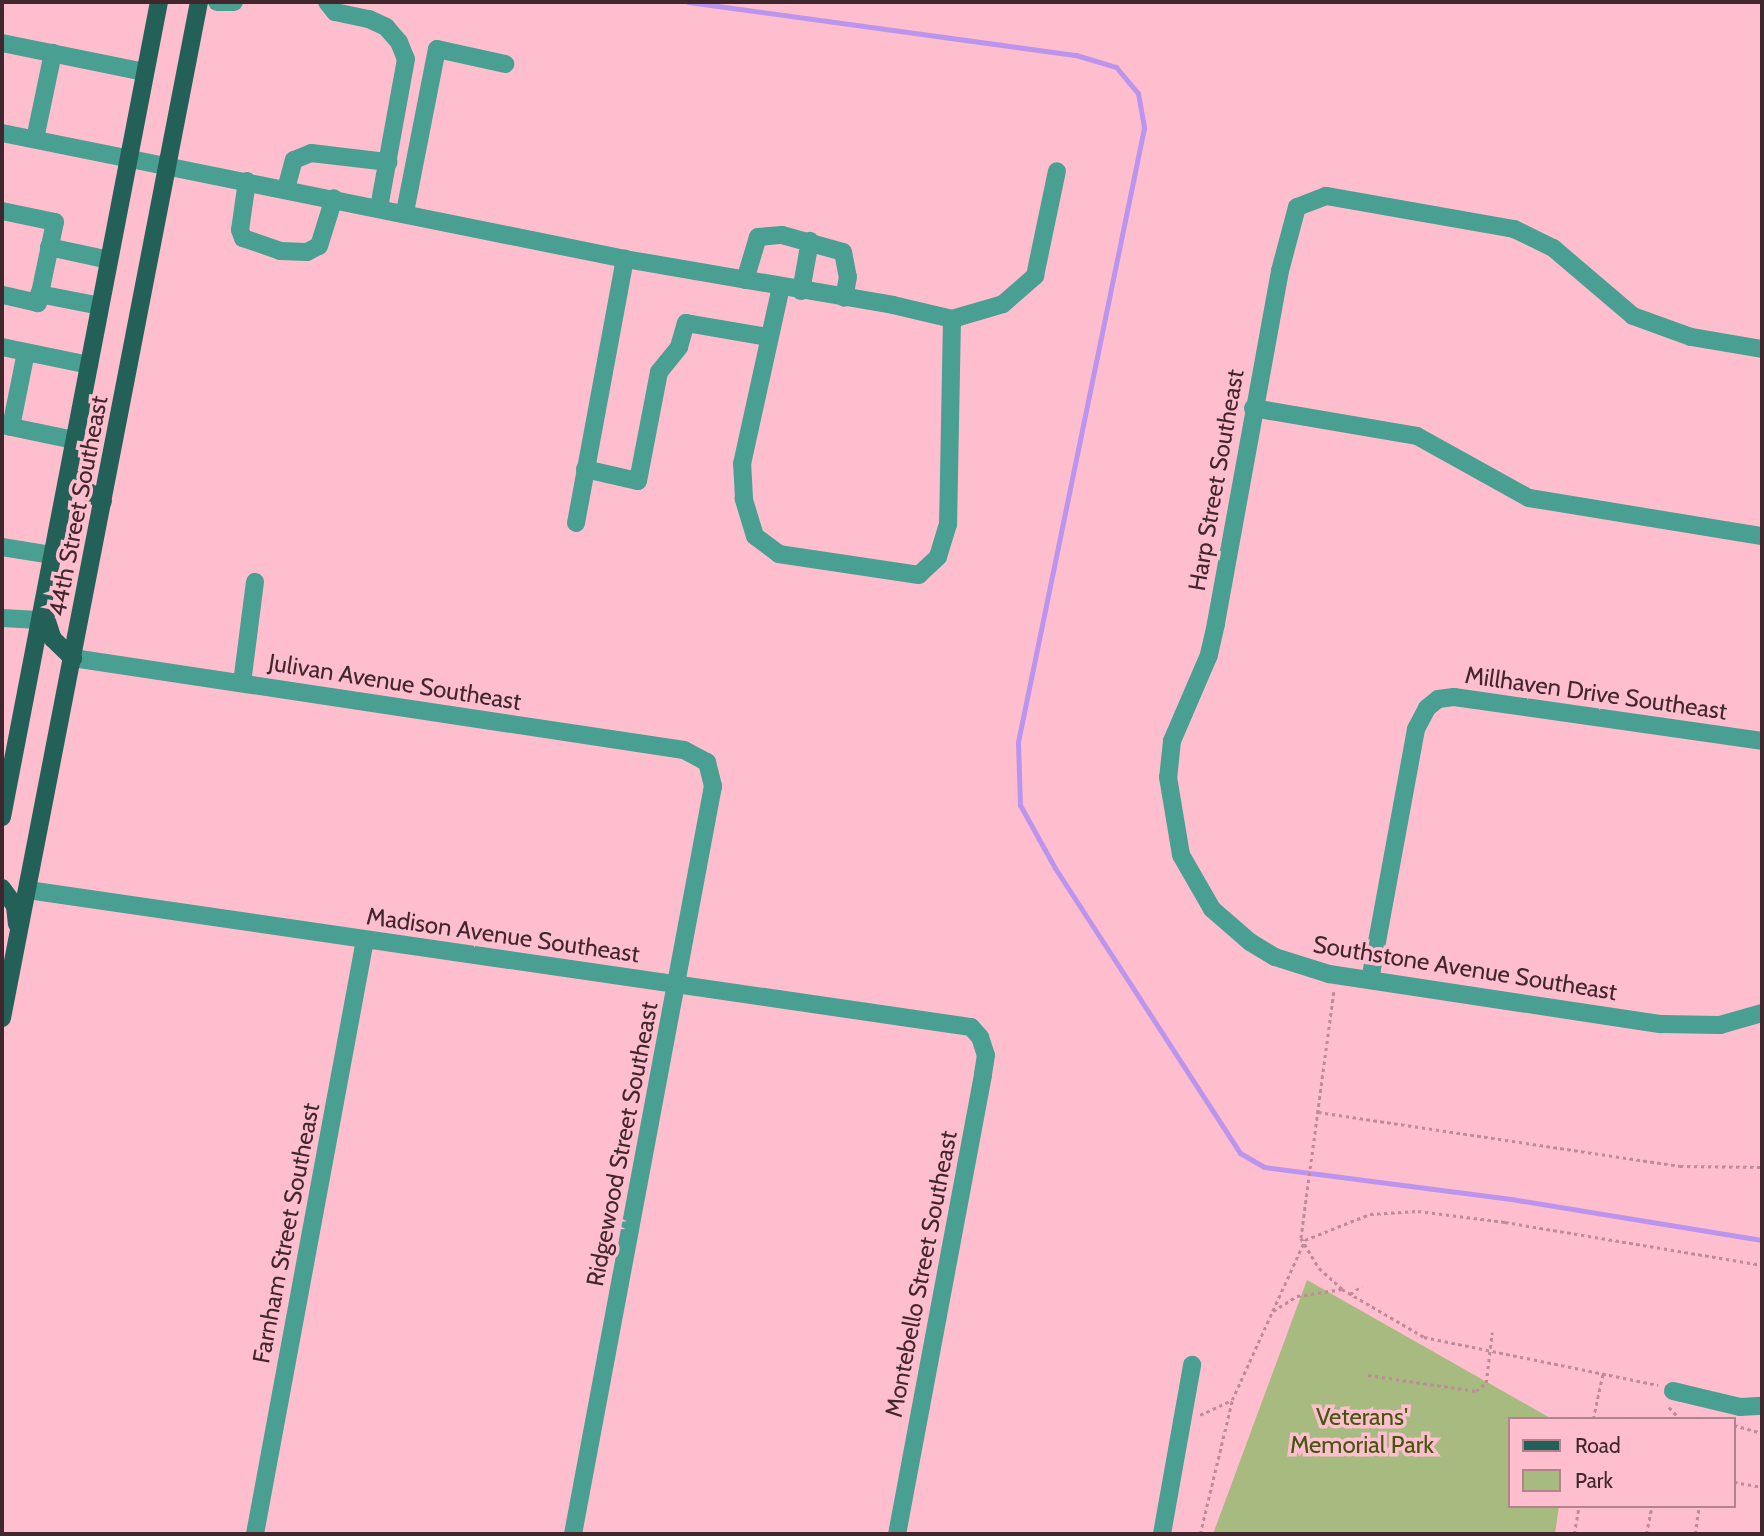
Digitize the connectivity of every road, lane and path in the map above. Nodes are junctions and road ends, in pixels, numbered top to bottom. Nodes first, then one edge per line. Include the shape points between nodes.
1 (159, 2) edge
2 (199, 2) edge
3 (217, 2) edge
4 (234, 2) edge
5 (327, 2) edge
6 (2, 43) edge
7 (53, 53) junction
8 (505, 64) dead end
9 (145, 72) junction
10 (2, 133) edge
11 (35, 139) junction
12 (129, 157) junction
13 (388, 162) junction
14 (167, 164) junction
15 (1057, 171) dead end
16 (247, 181) junction
17 (286, 189) junction
18 (334, 198) junction
19 (379, 207) junction
20 (2, 211) edge
21 (405, 212) junction
22 (810, 241) junction
23 (49, 247) junction
24 (625, 259) junction
25 (109, 260) junction
26 (745, 280) junction
27 (781, 287) junction
28 (801, 291) junction
29 (2, 295) edge
30 (39, 298) junction
31 (844, 298) junction
32 (100, 306) junction
33 (952, 319) junction
34 (768, 337) junction
35 (2, 347) edge
36 (1762, 349) edge
37 (26, 352) junction
38 (89, 365) junction
39 (1253, 408) junction
40 (6, 426) edge
41 (73, 447) junction
42 (585, 469) junction
43 (103, 502) junction
44 (576, 523) dead end
45 (1762, 536) edge
46 (2, 547) edge
47 (52, 555) junction
48 (255, 582) dead end
49 (41, 613) junction
50 (2, 618) edge
51 (74, 658) junction
52 (242, 683) junction
53 (1762, 741) edge
54 (1169, 757) joint
55 (708, 762) joint
56 (2, 817) edge
57 (2, 888) edge
58 (28, 890) junction
59 (18, 938) junction
60 (365, 940) junction
61 (1336, 975) junction
62 (1370, 980) junction
63 (677, 985) junction
64 (1762, 1013) edge
65 (2, 1018) edge
66 (971, 1027) joint
67 (1317, 1112) junction
68 (1762, 1167) edge
69 (1303, 1243) junction
70 (1762, 1265) edge
71 (1362, 1286) dead end
72 (1342, 1289) junction
73 (1350, 1294) junction
74 (1273, 1311) junction
75 (1492, 1332) dead end
76 (1492, 1351) junction
77 (1192, 1365) dead end
78 (1603, 1373) junction
79 (1368, 1375) dead end
80 (1666, 1391) junction
81 (1232, 1400) junction
82 (1762, 1406) edge
83 (1593, 1417) edge
84 (1677, 1417) edge
85 (1182, 1422) junction
86 (1736, 1426) edge
87 (1762, 1433) edge
88 (1736, 1482) edge
89 (1762, 1488) edge
90 (1579, 1508) edge
91 (1652, 1508) edge
92 (1699, 1508) edge
93 (255, 1534) edge
94 (573, 1534) edge
95 (897, 1534) edge
96 (1162, 1534) edge
97 (1200, 1534) edge
98 (1574, 1534) edge
99 (1646, 1534) edge
100 (1695, 1534) edge

1 - 9 main road, 44th Street Southeast
2 - 14 main road, 44th Street Southeast
3 - 4 street
5 - 13 street via 335,12 386,27 399,42 405,59 402,93
6 - 7 street
7 - 9 street
7 - 11 street
8 - 21 street via 437,50
9 - 12 main road, 44th Street Southeast
10 - 11 street
11 - 12 street
12 - 14 street
12 - 25 main road, 44th Street Southeast
13 - 17 street via 311,153 294,160
13 - 19 street
14 - 16 street
14 - 43 main road, 44th Street Southeast
15 - 33 street via 1035,276 1003,304
16 - 17 street
16 - 18 street via 240,230 243,238 280,251 319,246
17 - 18 street
18 - 19 street
19 - 21 street
20 - 23 street via 55,222
21 - 24 street
22 - 26 street via 782,235 758,237
22 - 28 street
22 - 31 street via 843,252 848,277
23 - 25 street
23 - 30 street
24 - 26 street
24 - 42 street
25 - 32 main road, 44th Street Southeast
26 - 27 street
27 - 28 street
27 - 34 street
28 - 31 street
29 - 30 street
30 - 32 street
31 - 33 street
32 - 38 main road, 44th Street Southeast
33 - 34 street via 948,524 938,557 919,575 790,556 755,536 744,499 742,464
34 - 42 street via 686,323 679,347 659,372 638,481
35 - 37 street
36 - 39 street, Harp Street Southeast via 1691,338 1633,316 1553,247 1514,229 1326,196 1297,206 1285,244
37 - 38 street
37 - 40 street
38 - 41 main road, 44th Street Southeast
39 - 45 street via 1417,436 1529,498
39 - 54 street, Harp Street Southeast via 1209,655
40 - 41 street
41 - 43 main road via 79,485
41 - 47 main road, 44th Street Southeast
42 - 44 street
43 - 51 main road, 44th Street Southeast
46 - 47 street
47 - 49 main road, 44th Street Southeast
48 - 52 street
49 - 50 street
49 - 51 main road via 53,639
49 - 56 main road, 44th Street Southeast
51 - 52 street, Julivan Avenue Southeast
51 - 58 main road, 44th Street Southeast
52 - 55 street, Julivan Avenue Southeast via 684,750
53 - 62 street, Millhaven Drive Southeast via 1454,697 1438,699 1427,708 1413,743
54 - 61 street, Southstone Avenue Southeast via 1168,797 1181,855 1212,909 1275,957
55 - 63 street, Ridgewood Street Southeast via 713,786
57 - 59 main road via 15,906
58 - 59 main road, 44th Street Southeast
58 - 60 street, Madison Avenue Southeast
59 - 65 main road, 44th Street Southeast
60 - 63 street, Madison Avenue Southeast
60 - 93 street, Farnham Street Southeast
61 - 62 street, Southstone Avenue Southeast
61 - 67 path
62 - 64 street, Southstone Avenue Southeast via 1661,1024 1720,1025
63 - 66 street, Madison Avenue Southeast
63 - 94 street, Ridgewood Street Southeast
66 - 95 street, Montebello Street Southeast via 986,1055 984,1075
67 - 68 path via 1680,1166
67 - 69 path
69 - 70 path via 1336,1224 1370,1214 1418,1211
69 - 72 path via 1319,1268
69 - 74 path
71 - 73 path
72 - 73 path
72 - 74 path via 1297,1296
73 - 76 path via 1424,1337
74 - 81 path
75 - 76 path
76 - 78 path
76 - 79 path via 1486,1383 1476,1391
77 - 85 street
78 - 80 path
78 - 83 path
80 - 82 street via 1740,1407
80 - 84 path
81 - 85 path
81 - 97 path
85 - 96 street
86 - 87 path
88 - 89 path
90 - 98 path
91 - 99 path
92 - 100 path

